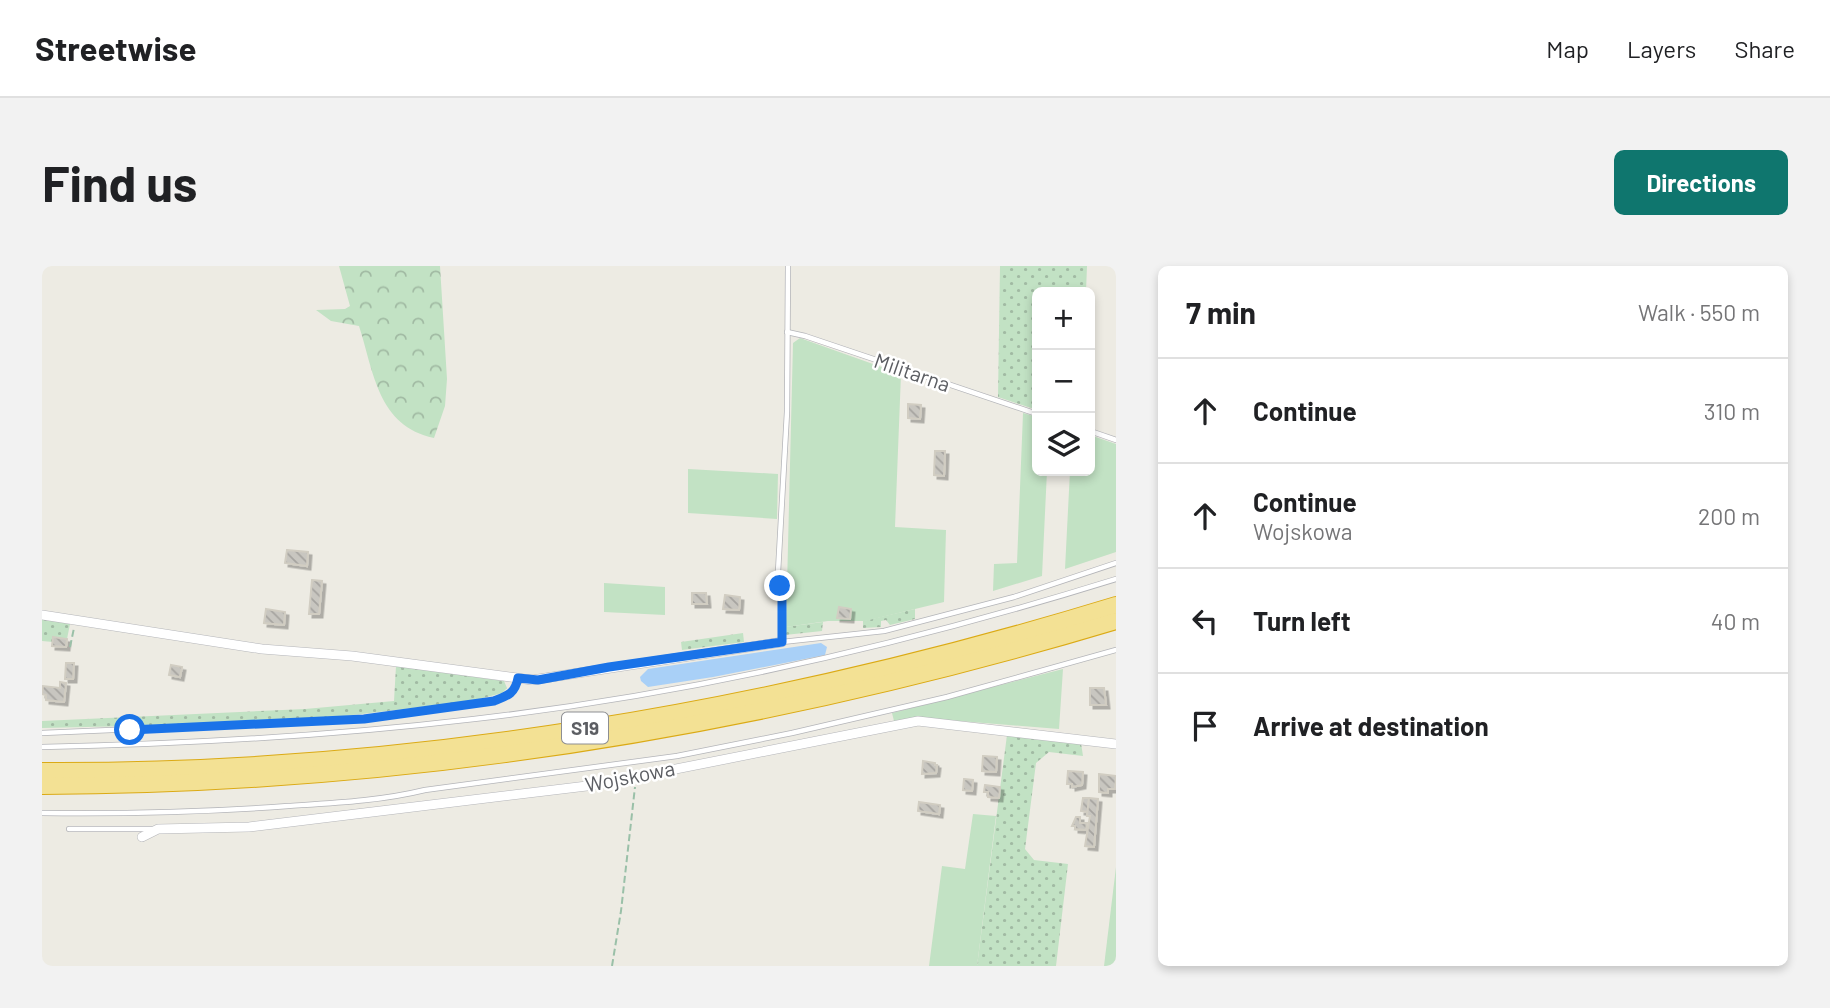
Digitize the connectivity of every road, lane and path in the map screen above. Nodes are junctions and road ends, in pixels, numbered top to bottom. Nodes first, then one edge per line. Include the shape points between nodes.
1 (788, 266) edge
2 (787, 332) junction
3 (1034, 413) edge
4 (1095, 433) edge
5 (1116, 440) edge
6 (1116, 563) edge
7 (1116, 579) edge
8 (1116, 605) edge
9 (42, 615) edge
10 (76, 620) junction
11 (1116, 621) edge
12 (782, 642) junction
13 (70, 648) dead end
14 (1116, 650) edge
15 (518, 678) junction
16 (42, 733) edge
17 (1116, 744) edge
18 (42, 747) edge
19 (42, 771) edge
20 (636, 775) junction
21 (42, 786) edge
22 (42, 813) edge
23 (69, 829) dead end
24 (158, 830) junction
25 (142, 837) dead end
26 (612, 966) edge

1 - 2 lane
2 - 3 lane, Militarna
2 - 12 lane via 788,412 778,572
4 - 5 lane
6 - 12 lane via 1001,601 904,626
7 - 18 lane via 866,648 630,697 302,737
8 - 19 highway, S19 via 861,674 565,732 268,763
9 - 10 street
10 - 13 path
10 - 15 street via 262,649
11 - 21 highway, S19 via 863,690 568,746 283,778
12 - 15 street via 538,680
14 - 22 lane via 894,710 677,756 395,797 192,811
15 - 16 lane via 510,695 494,701 364,719
17 - 20 street, Wojskowa via 918,721
20 - 24 street, Wojskowa via 595,785 249,827
20 - 26 path
23 - 24 lane
24 - 25 street, Wojskowa

